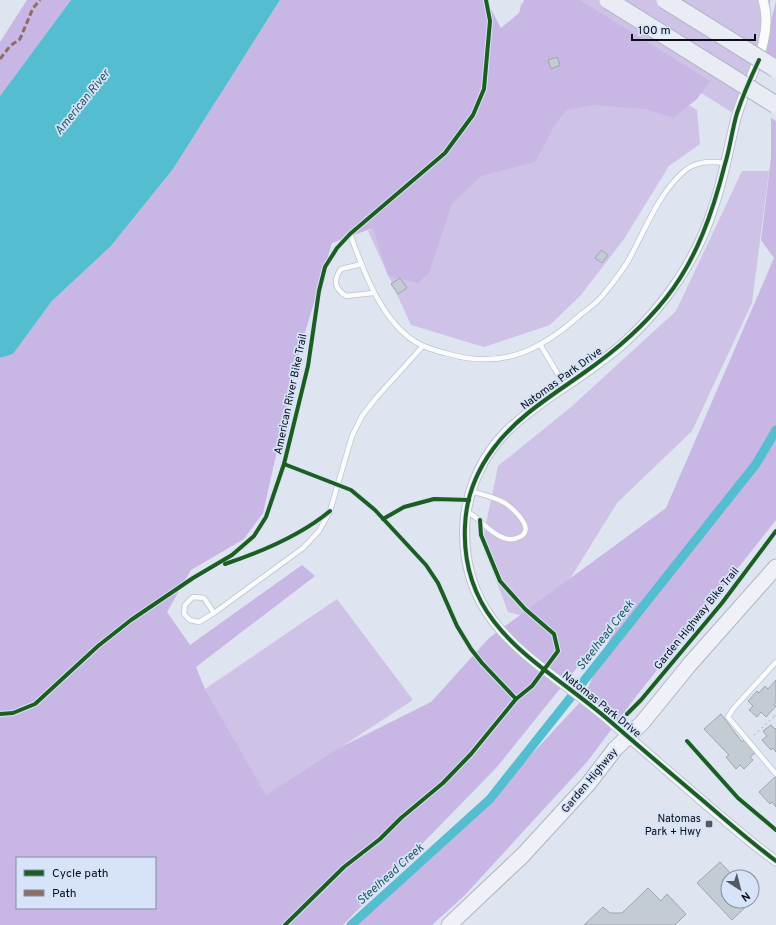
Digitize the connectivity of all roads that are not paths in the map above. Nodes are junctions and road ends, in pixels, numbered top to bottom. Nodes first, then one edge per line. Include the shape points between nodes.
1 (608, 0) edge
2 (665, 0) edge
3 (763, 0) edge
4 (776, 69) edge
5 (776, 105) edge
6 (726, 163) junction
7 (350, 234) dead end
8 (362, 264) junction
9 (373, 293) junction
10 (540, 346) junction
11 (422, 347) junction
12 (565, 386) junction
13 (470, 491) junction
14 (466, 511) junction
15 (776, 567) edge
16 (776, 572) edge
17 (737, 611) junction
18 (214, 613) junction
19 (776, 662) edge
20 (628, 737) junction
21 (776, 774) edge
22 (776, 861) edge
23 (449, 925) edge

1 - 5 highway, bridge
2 - 4 highway, bridge
3 - 6 street, Natomas Park Drive via 767,16 764,39 736,115
6 - 10 lane via 705,161 690,165 680,174 648,221 627,262 602,296 565,329
6 - 12 street, Natomas Park Drive via 713,210 693,255 667,297 625,342
7 - 8 lane
8 - 9 lane
8 - 9 lane via 340,269 335,283 339,291 346,296
9 - 11 lane via 404,334
10 - 11 lane via 507,357 488,360 464,359
10 - 12 lane
11 - 18 lane via 362,416 352,436 330,512 319,531 303,548
12 - 13 street, Natomas Park Drive via 505,433 479,470
13 - 14 street, Natomas Park Drive
13 - 14 lane via 505,503 525,524 525,531 521,537 512,540 502,538
14 - 20 street, Natomas Park Drive via 464,541 467,565 473,587 492,620 519,650
15 - 17 main road, Garden Highway
16 - 17 main road, Garden Highway
17 - 20 main road, Garden Highway
18 - 18 lane via 199,622 190,620 184,614 185,605 193,597 204,598
19 - 21 lane via 728,717
20 - 22 street, Natomas Park Drive
20 - 23 main road, Garden Highway via 523,855

